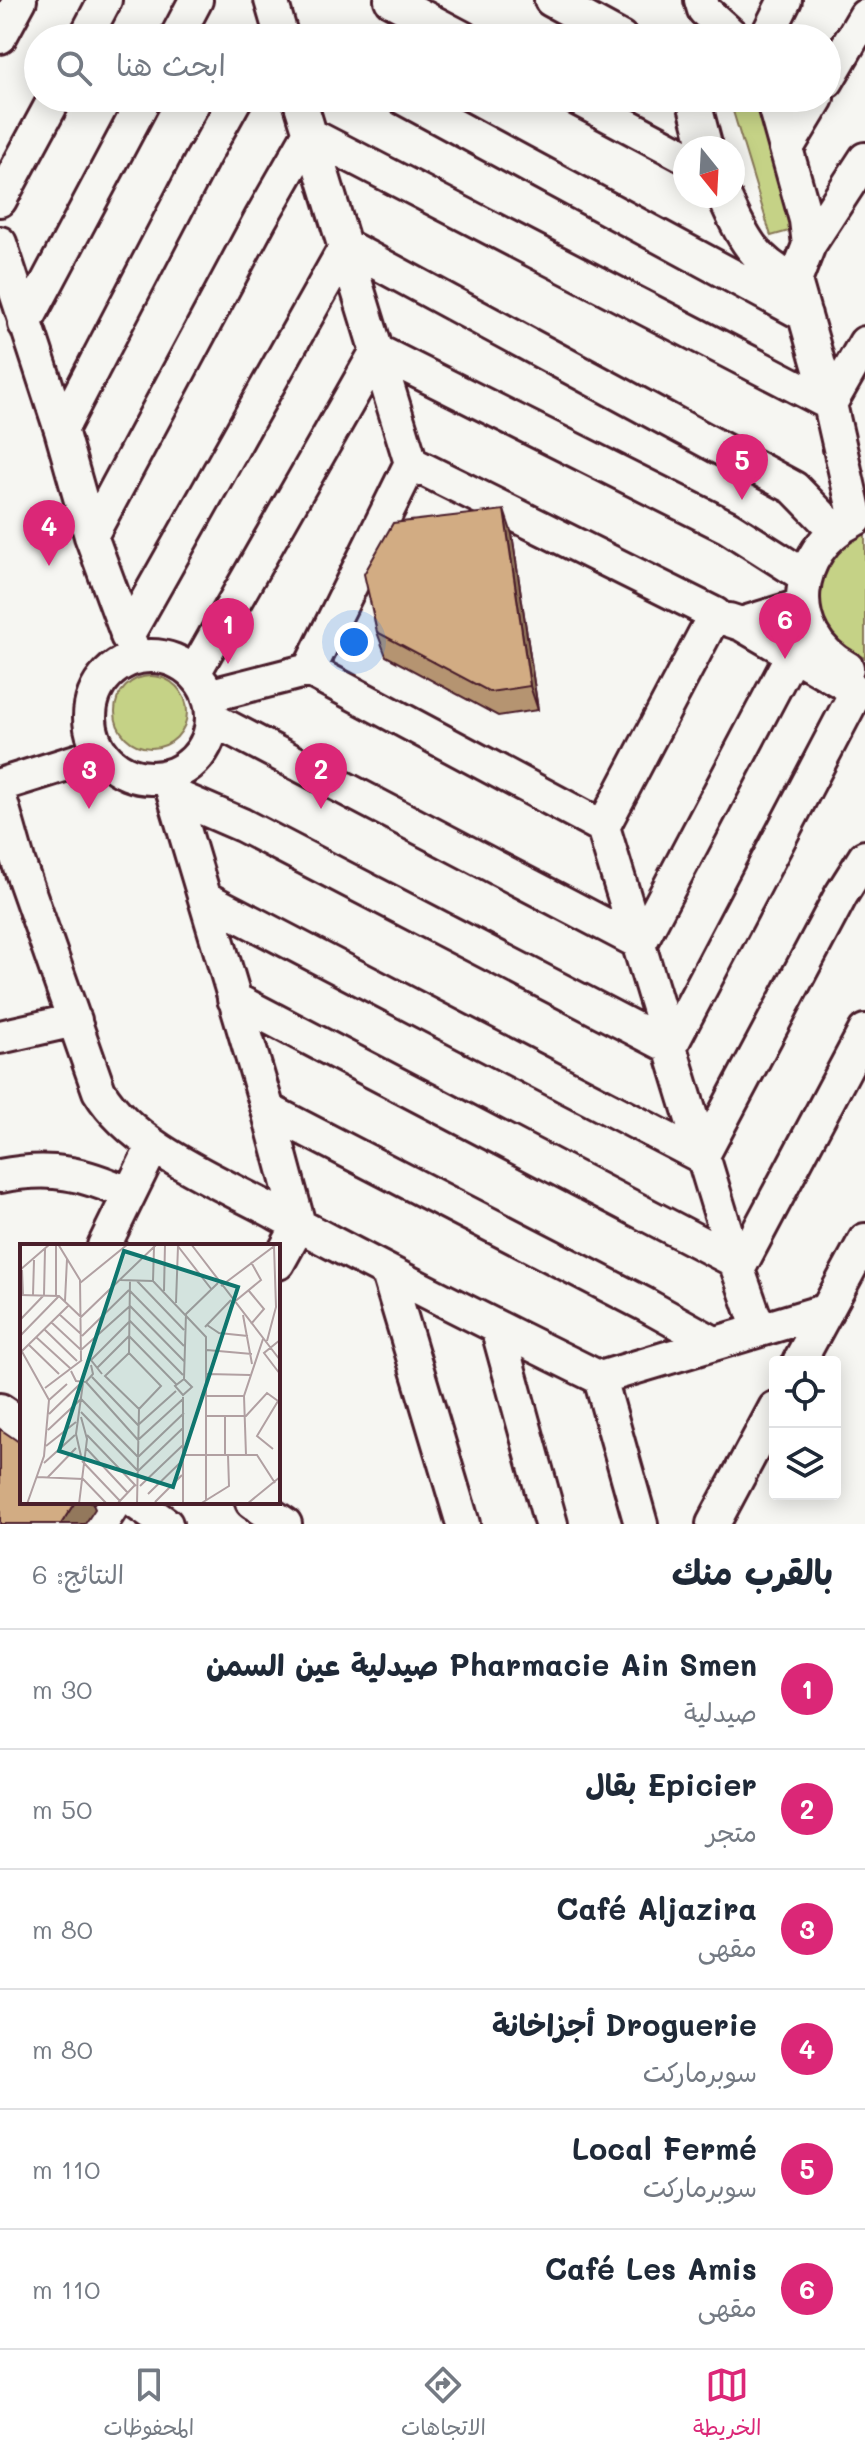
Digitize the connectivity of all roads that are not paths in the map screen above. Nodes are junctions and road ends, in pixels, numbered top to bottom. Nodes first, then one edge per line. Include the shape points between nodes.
1 (20, 0) edge
2 (105, 0) edge
3 (196, 0) edge
4 (271, 0) edge
5 (391, 0) edge
6 (551, 0) edge
7 (785, 0) edge
8 (865, 16) edge
9 (92, 24) edge
10 (183, 24) edge
11 (279, 24) edge
12 (436, 24) edge
13 (595, 24) edge
14 (773, 24) edge
15 (0, 37) edge
16 (841, 57) edge
17 (47, 112) edge
18 (138, 112) edge
19 (228, 112) edge
20 (303, 112) edge
21 (429, 112) edge
22 (602, 112) edge
23 (697, 112) edge
24 (776, 112) edge
25 (809, 112) edge
26 (309, 134) junction
27 (703, 136) edge
28 (787, 148) junction
29 (673, 150) edge
30 (865, 159) edge
31 (0, 200) edge
32 (729, 208) edge
33 (809, 245) junction
34 (0, 246) edge
35 (346, 246) junction
36 (795, 281) junction
37 (805, 315) junction
38 (25, 324) junction
39 (865, 343) edge
40 (377, 351) junction
41 (830, 404) junction
42 (61, 430) junction
43 (411, 463) junction
44 (852, 522) edge
45 (91, 536) junction
46 (804, 590) junction
47 (728, 619) junction
48 (131, 647) junction
49 (793, 653) junction
50 (309, 670) junction
51 (865, 675) edge
52 (205, 696) junction
53 (102, 753) junction
54 (0, 785) edge
55 (172, 785) junction
56 (0, 798) edge
57 (603, 827) junction
58 (865, 857) edge
59 (9, 864) edge
60 (207, 899) junction
61 (640, 943) junction
62 (234, 999) junction
63 (75, 1020) junction
64 (865, 1031) edge
65 (0, 1037) edge
66 (670, 1047) junction
67 (268, 1110) junction
68 (153, 1146) junction
69 (702, 1157) junction
70 (0, 1176) edge
71 (129, 1194) junction
72 (299, 1225) junction
73 (865, 1240) edge
74 (105, 1244) edge
75 (280, 1259) edge
76 (736, 1265) junction
77 (388, 1273) junction
78 (827, 1310) junction
79 (497, 1327) junction
80 (759, 1330) junction
81 (714, 1343) junction
82 (802, 1356) edge
83 (600, 1378) junction
84 (769, 1419) edge
85 (255, 1504) edge
86 (141, 1508) edge
87 (101, 1524) edge
88 (285, 1524) edge
89 (463, 1524) edge
90 (551, 1524) edge
91 (641, 1524) edge
92 (713, 1524) edge

1 - 15 street
2 - 9 street
3 - 10 street
4 - 11 street
5 - 12 street
6 - 13 street
7 - 14 street
8 - 16 street
17 - 31 street
18 - 38 street
19 - 42 street
20 - 26 street
21 - 37 street
22 - 29 street
23 - 27 street
24 - 28 street
25 - 28 street
26 - 35 street
26 - 41 street
26 - 45 street
28 - 33 street
30 - 33 street
32 - 36 street via 753,251
33 - 36 street
34 - 38 street
35 - 40 street
35 - 44 street
35 - 48 street
36 - 37 street
37 - 41 street
38 - 42 street
39 - 41 street
40 - 43 street
40 - 46 street via 728,527
40 - 52 street
41 - 44 street
42 - 45 street
43 - 47 street
43 - 50 street
44 - 46 street via 817,551
45 - 48 street
46 - 47 street
46 - 51 street via 806,619 819,644 839,664
47 - 49 street
47 - 57 street
48 - 52 street via 167,658
48 - 53 street via 94,697 91,726
49 - 61 street
49 - 66 street via 852,688 854,696
50 - 52 street
50 - 57 street
52 - 55 street via 208,739
52 - 61 street
53 - 54 street
53 - 55 street via 120,769
55 - 60 street
55 - 66 street
56 - 59 street
57 - 61 street
58 - 69 street
59 - 63 street
60 - 62 street
60 - 69 street
61 - 66 street
62 - 67 street
62 - 76 street
63 - 65 street
63 - 68 street via 105,1100
64 - 76 street
66 - 69 street
67 - 72 street
67 - 81 street
68 - 71 street
68 - 72 street
69 - 76 street
70 - 71 street via 64,1171
71 - 74 street
72 - 75 street
72 - 77 street
73 - 78 street
76 - 80 street
77 - 79 street
77 - 89 street
78 - 80 street
78 - 82 street
79 - 83 street
79 - 90 street
80 - 81 street
81 - 83 street
83 - 91 street
84 - 92 street
85 - 88 street
86 - 87 street

